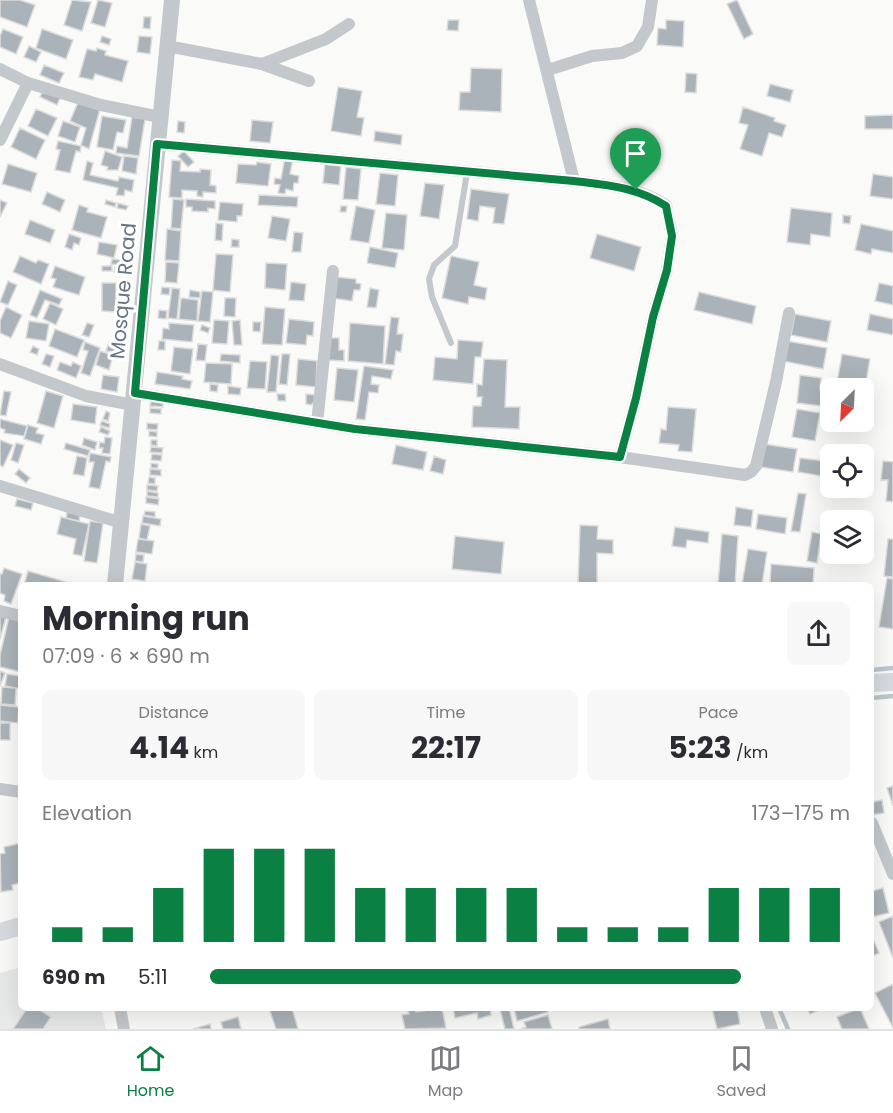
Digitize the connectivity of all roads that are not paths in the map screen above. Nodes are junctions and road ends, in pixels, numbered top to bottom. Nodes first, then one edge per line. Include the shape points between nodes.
1 (172, 0) edge
2 (529, 0) edge
3 (652, 0) edge
4 (350, 24) dead end
5 (167, 46) junction
6 (262, 64) junction
7 (0, 69) edge
8 (548, 70) junction
9 (309, 81) dead end
10 (28, 83) junction
11 (160, 117) junction
12 (0, 140) edge
13 (157, 144) junction
14 (467, 173) junction
15 (574, 181) junction
16 (333, 271) dead end
17 (789, 313) dead end
18 (451, 343) dead end
19 (0, 364) edge
20 (134, 399) junction
21 (317, 423) junction
22 (620, 457) junction
23 (0, 486) edge
24 (122, 523) junction
25 (116, 582) edge
26 (0, 611) edge
27 (18, 615) edge
28 (893, 682) edge
29 (874, 683) edge
30 (0, 789) edge
31 (18, 792) edge
32 (874, 828) edge
33 (893, 874) edge
34 (18, 927) edge
35 (0, 932) edge
36 (121, 1011) edge
37 (766, 1011) edge
38 (124, 1029) edge
39 (772, 1029) edge

1 - 5 street, Mosque Road
2 - 8 street
3 - 8 street via 648,27 637,46
4 - 6 street via 326,39
5 - 6 street
5 - 11 street, Mosque Road
6 - 9 street
7 - 10 street
8 - 15 street
10 - 11 street via 115,109
10 - 12 street
11 - 13 street, Mosque Road
13 - 14 street
13 - 20 street, Mosque Road
14 - 15 street
14 - 18 lane via 455,246 434,265 429,279 432,297
15 - 22 street via 625,187 655,198 666,206 672,236
16 - 21 street
17 - 22 street via 756,466 751,472 745,475
19 - 20 street via 86,396
20 - 21 street
20 - 24 street, Mosque Road
21 - 22 street
23 - 24 street
24 - 25 street, Mosque Road
26 - 27 street
28 - 29 main road
30 - 31 street
32 - 33 street
34 - 35 main road
36 - 38 street
37 - 39 street

